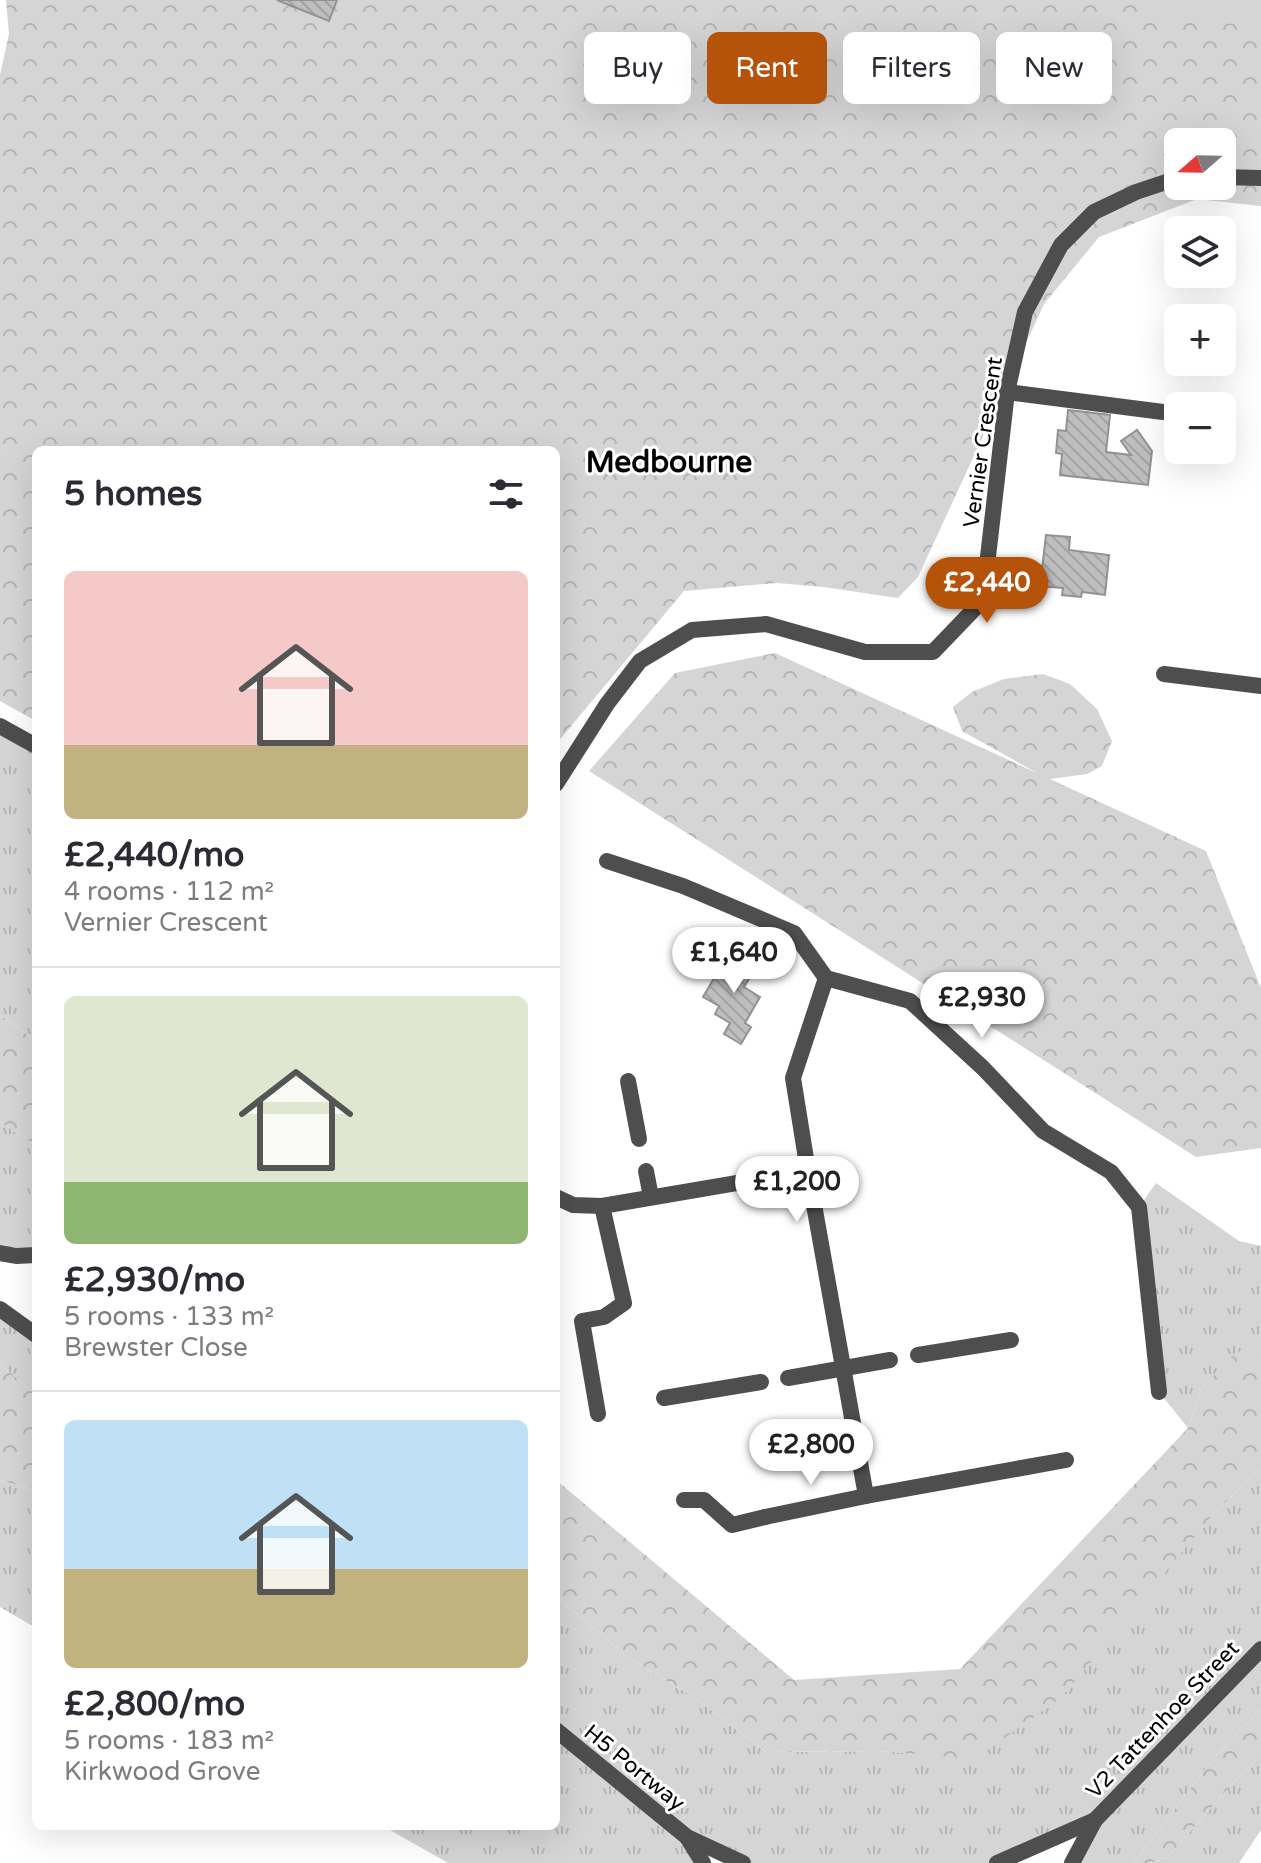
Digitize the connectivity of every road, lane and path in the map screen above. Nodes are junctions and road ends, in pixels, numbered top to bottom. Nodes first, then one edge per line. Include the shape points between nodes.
1 (1236, 177) edge
2 (1261, 178) edge
3 (1164, 183) edge
4 (1007, 392) junction
5 (1163, 412) dead end
6 (1164, 674) dead end
7 (1261, 686) edge
8 (0, 726) edge
9 (32, 744) edge
10 (560, 778) edge
11 (607, 861) dead end
12 (826, 978) junction
13 (628, 1081) dead end
14 (639, 1139) dead end
15 (646, 1171) dead end
16 (808, 1171) junction
17 (651, 1197) junction
18 (560, 1199) edge
19 (602, 1206) junction
20 (0, 1253) edge
21 (32, 1255) edge
22 (1, 1309) edge
23 (32, 1332) edge
24 (1011, 1340) dead end
25 (918, 1355) dead end
26 (890, 1360) dead end
27 (844, 1369) junction
28 (788, 1378) dead end
29 (761, 1382) dead end
30 (1159, 1392) dead end
31 (664, 1398) dead end
32 (598, 1414) dead end
33 (1066, 1460) dead end
34 (866, 1496) junction
35 (684, 1500) dead end
36 (1261, 1649) edge
37 (560, 1733) edge
38 (1095, 1820) junction
39 (687, 1837) junction
40 (703, 1863) edge
41 (743, 1863) edge
42 (997, 1863) edge
43 (1072, 1863) edge

1 - 2 street
3 - 4 street, Vernier Crescent via 1094,212 1061,245 1025,312
4 - 5 street
4 - 10 street, Vernier Crescent via 983,600 933,652 865,652 766,624 692,630 640,661
6 - 7 street
8 - 9 street
11 - 12 street via 794,933
12 - 16 street via 793,1078
12 - 30 street via 910,1001 1043,1131 1111,1172 1139,1207
13 - 14 street
15 - 17 street
16 - 17 street
16 - 27 street
17 - 19 street
18 - 19 street
19 - 32 street via 624,1303 604,1317 582,1321
20 - 21 street
22 - 23 street
24 - 25 street
26 - 27 street
27 - 28 street
27 - 34 street
29 - 31 street
33 - 34 street
34 - 35 street via 732,1525 704,1500
36 - 38 street, V2 Tattenhoe Street
37 - 39 street, H5 Portway
38 - 42 street, V2 Tattenhoe Street
38 - 43 street, V2 Tattenhoe Street
39 - 40 street, H5 Portway
39 - 41 street, H5 Portway

